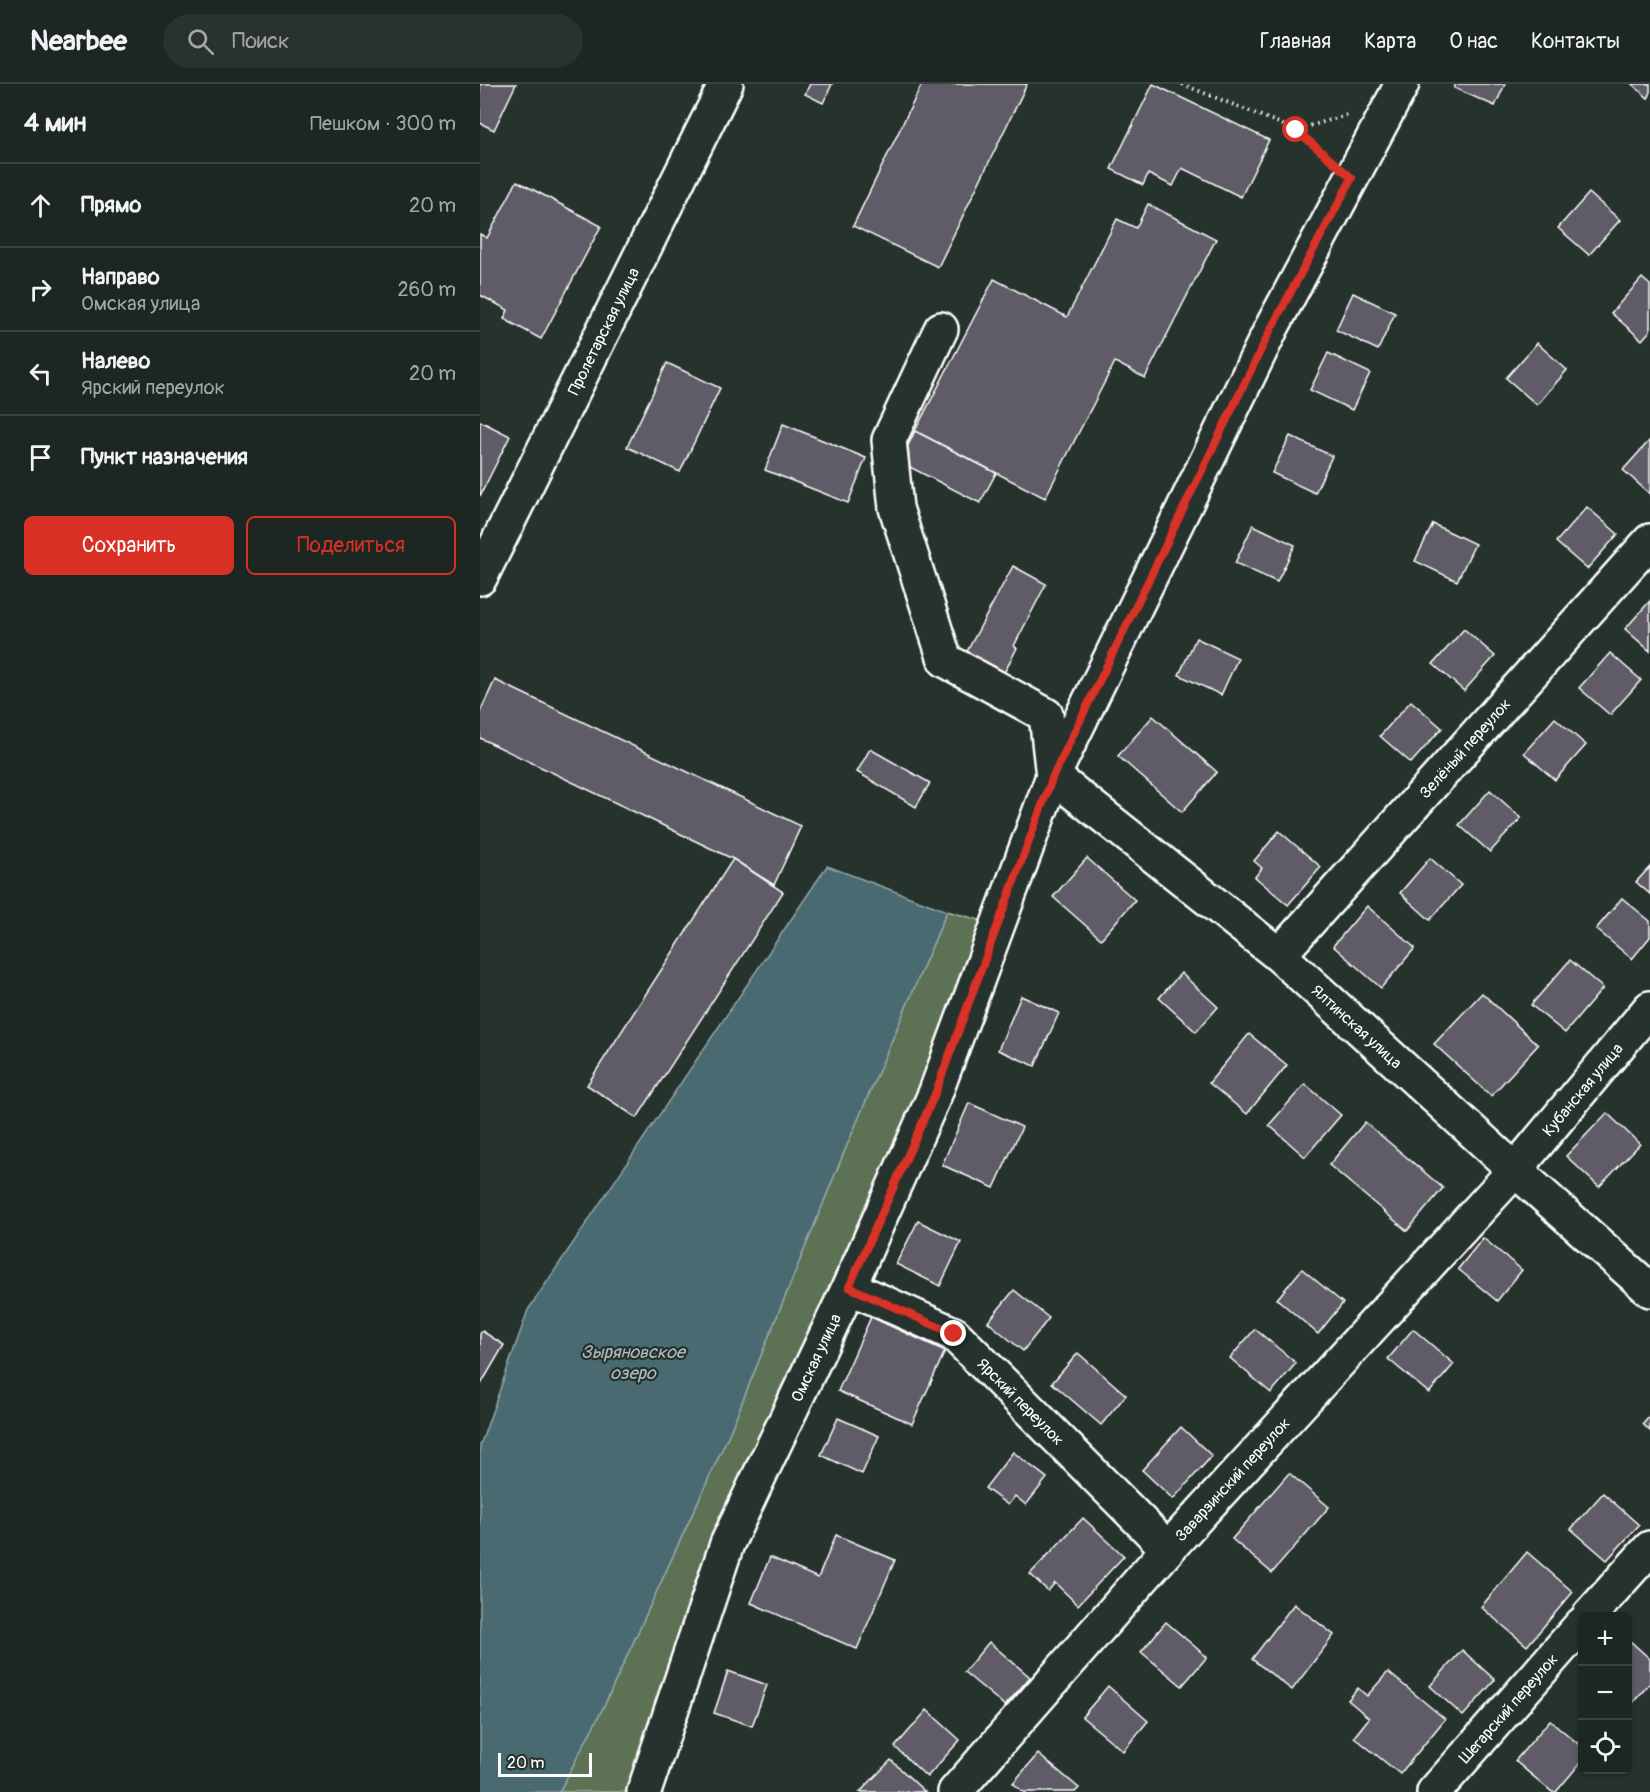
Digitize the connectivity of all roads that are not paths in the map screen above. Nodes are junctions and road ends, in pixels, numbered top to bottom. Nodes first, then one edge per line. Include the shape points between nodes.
1 (726, 84) edge
2 (1397, 93) edge
3 (941, 329) dead end
4 (1650, 541) edge
5 (480, 578) edge
6 (1053, 776) junction
7 (1279, 955) junction
8 (1650, 1008) edge
9 (1515, 1170) junction
10 (849, 1287) junction
11 (1650, 1290) edge
12 (1650, 1548) edge
13 (1168, 1549) junction
14 (1593, 1612) edge
15 (1578, 1629) edge
16 (646, 1791) edge
17 (956, 1792) edge
18 (1434, 1792) edge

1 - 5 street, Пролетарская улица
2 - 6 street, Омская улица via 1272,327
3 - 6 street via 889,440 896,508 945,660 1046,715
4 - 7 street, Зелёный переулок
6 - 7 street, Ялтинская улица
6 - 10 street, Омская улица via 935,1094
7 - 9 street, Ялтинская улица
8 - 9 street, Кубанская улица
9 - 11 street, Ялтинская улица
9 - 13 street, Заварзинский переулок
10 - 13 street, Ярский переулок via 954,1334
10 - 16 street, Омская улица via 727,1544
12 - 14 street
13 - 17 street, Заварзинский переулок
15 - 18 street, Шегарский переулок

